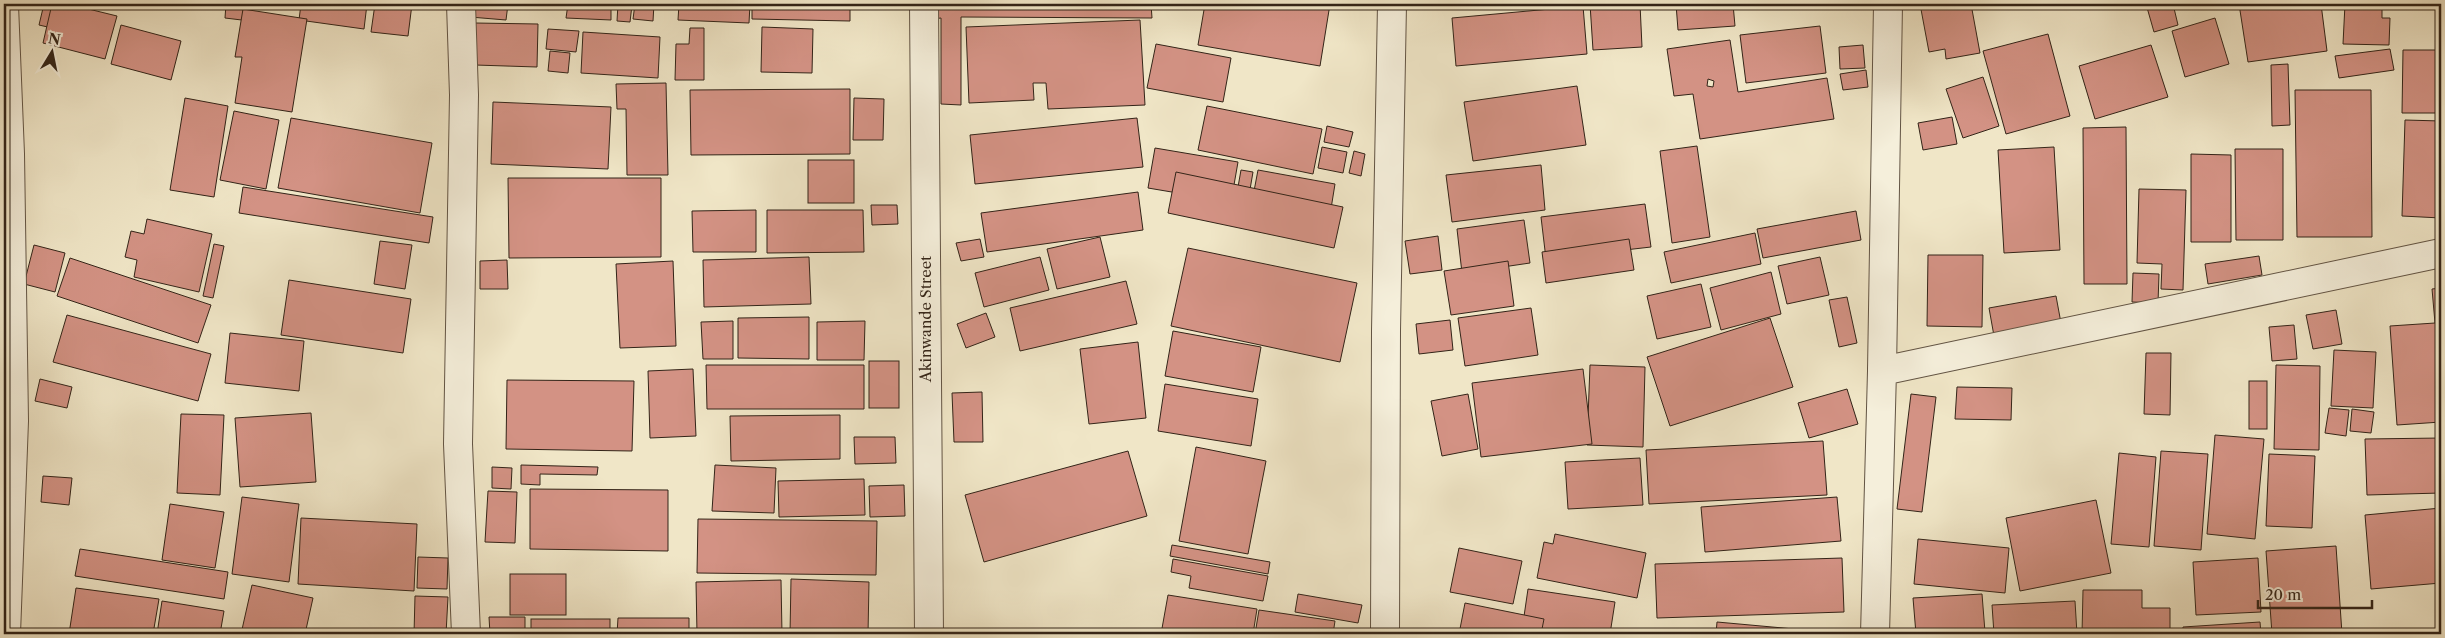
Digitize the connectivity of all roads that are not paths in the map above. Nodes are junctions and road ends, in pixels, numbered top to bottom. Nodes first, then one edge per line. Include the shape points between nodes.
1 (461, 4) edge
2 (924, 4) edge
3 (1392, 4) edge
4 (1888, 4) edge
5 (4, 5) edge
6 (2441, 253) edge
7 (1882, 371) junction
8 (6, 634) edge
9 (466, 634) edge
10 (929, 634) edge
11 (1385, 634) edge
12 (1875, 634) edge

1 - 9 street via 464,95 458,444
2 - 10 street, Akinwande Street
3 - 11 street
4 - 7 street
5 - 8 street via 14,421
6 - 7 street
7 - 12 street

